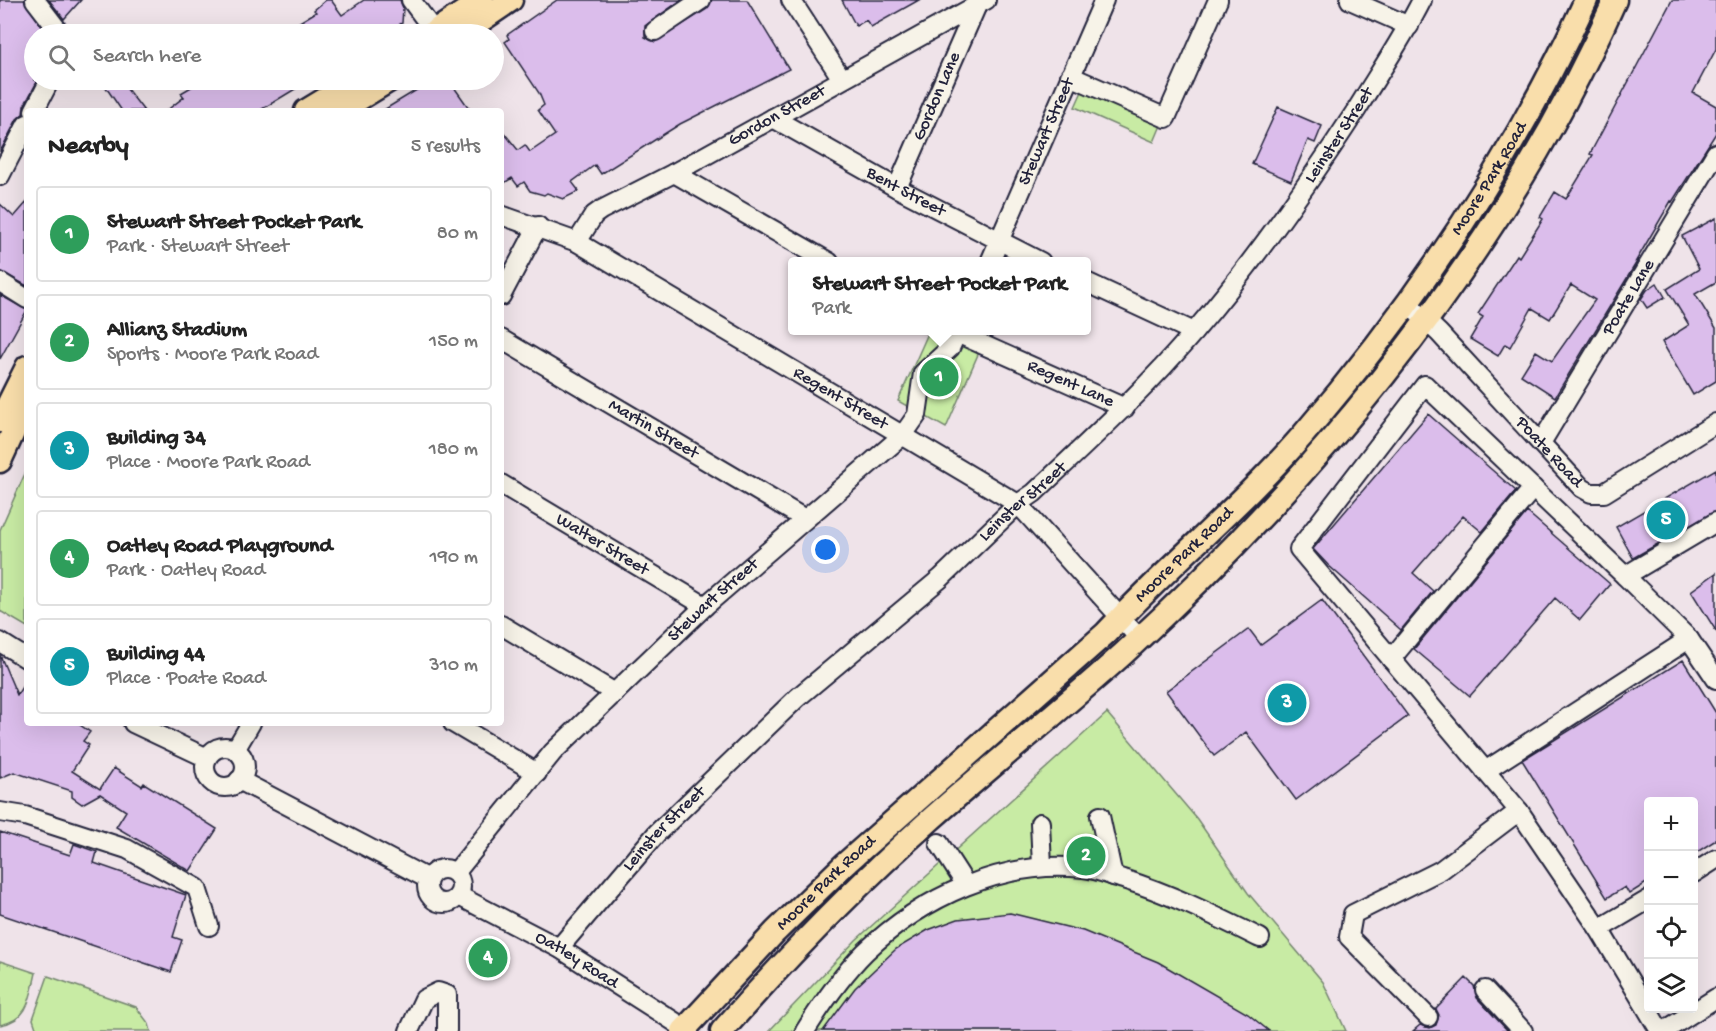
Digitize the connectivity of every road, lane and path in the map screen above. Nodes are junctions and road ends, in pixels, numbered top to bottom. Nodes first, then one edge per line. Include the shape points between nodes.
1 (35, 0) edge
2 (411, 0) edge
3 (482, 0) edge
4 (511, 0) edge
5 (701, 0) edge
6 (790, 0) edge
7 (1104, 0) edge
8 (1218, 0) edge
9 (1350, 0) edge
10 (1422, 0) edge
11 (1587, 0) edge
12 (1614, 0) edge
13 (982, 3) edge
14 (53, 24) edge
15 (427, 24) edge
16 (448, 24) edge
17 (476, 24) edge
18 (1409, 26) junction
19 (655, 31) dead end
20 (1070, 76) junction
21 (842, 79) junction
22 (45, 90) edge
23 (341, 90) edge
24 (374, 90) edge
25 (36, 108) edge
26 (311, 108) edge
27 (344, 108) edge
28 (773, 118) junction
29 (24, 130) edge
30 (1716, 153) edge
31 (674, 173) junction
32 (0, 176) edge
33 (897, 188) junction
34 (504, 216) edge
35 (538, 226) junction
36 (577, 242) junction
37 (998, 242) junction
38 (822, 257) edge
39 (992, 257) edge
40 (1032, 257) edge
41 (0, 282) edge
42 (1091, 284) edge
43 (504, 290) edge
44 (24, 296) edge
45 (1407, 303) junction
46 (1425, 319) junction
47 (1194, 332) junction
48 (954, 335) edge
49 (962, 335) edge
50 (504, 341) edge
51 (24, 373) edge
52 (24, 408) edge
53 (1125, 408) junction
54 (0, 421) edge
55 (1716, 423) edge
56 (903, 435) junction
57 (1541, 443) junction
58 (2, 449) edge
59 (504, 486) edge
60 (1533, 488) junction
61 (1018, 504) junction
62 (805, 519) junction
63 (1716, 522) edge
64 (1625, 576) junction
65 (705, 606) junction
66 (1120, 618) junction
67 (504, 627) edge
68 (1138, 638) junction
69 (1689, 639) junction
70 (0, 642) edge
71 (24, 658) edge
72 (1391, 659) junction
73 (1716, 679) edge
74 (615, 693) junction
75 (139, 726) edge
76 (249, 726) edge
77 (458, 726) edge
78 (235, 750) junction
79 (207, 758) junction
80 (1485, 771) junction
81 (537, 772) junction
82 (239, 780) junction
83 (1519, 811) junction
84 (0, 812) edge
85 (1100, 816) dead end
86 (1040, 823) dead end
87 (939, 843) dead end
88 (1716, 859) edge
89 (1042, 866) junction
90 (1698, 870) edge
91 (456, 872) junction
92 (1113, 876) junction
93 (428, 879) junction
94 (966, 885) junction
95 (459, 896) junction
96 (1644, 902) edge
97 (209, 926) dead end
98 (1599, 929) junction
99 (1260, 938) dead end
100 (559, 948) junction
101 (1485, 990) dead end
102 (1716, 998) edge
103 (1428, 1017) dead end
104 (686, 1030) edge
105 (409, 1031) edge
106 (447, 1031) edge
107 (722, 1031) edge
108 (805, 1031) edge
109 (1523, 1031) edge
110 (1662, 1031) edge

1 - 14 street
2 - 15 street
3 - 16 main road
4 - 17 main road
5 - 19 street
6 - 21 street
7 - 20 street, Stewart Street
8 - 20 street via 1166,118
9 - 18 street
10 - 18 street, Leinster Street
11 - 45 main road, Moore Park Road via 1544,87 1495,171
12 - 46 main road, Moore Park Road via 1580,74 1531,161
13 - 21 street, Gordon Street
13 - 33 street, Gordon Lane
18 - 47 street, Leinster Street via 1265,244
20 - 37 street, Stewart Street
21 - 28 street, Gordon Street
22 - 25 street
23 - 26 main road
24 - 27 main road
28 - 31 street, Gordon Street
28 - 33 street, Bent Street
29 - 32 street
30 - 57 street, Poate Lane
31 - 36 street, Gordon Street via 594,214
31 - 38 street
33 - 37 street, Bent Street
34 - 35 street, Regent Street
35 - 36 street, Regent Street
35 - 43 street
36 - 56 street, Regent Street
37 - 39 street, Stewart Street
37 - 40 street, Bent Street
41 - 44 street
42 - 47 street
45 - 46 street, Poate Road
45 - 66 main road, Moore Park Road via 1301,437
46 - 57 street, Poate Road
46 - 68 main road, Moore Park Road via 1325,447 1246,532
47 - 53 street, Leinster Street
48 - 56 street, Stewart Street via 950,348 923,373 917,415
49 - 53 street, Regent Lane
50 - 62 street, Martin Street
51 - 54 main road
52 - 58 main road
53 - 61 street, Leinster Street via 1035,494
55 - 57 street, Poate Road via 1604,493 1582,488
56 - 61 street, Regent Street
56 - 62 street, Stewart Street
59 - 65 street, Walter Street
60 - 64 street
60 - 72 street
60 - 72 street via 1425,385 1299,549
61 - 66 street, Regent Street
61 - 100 street, Leinster Street via 942,578 797,698 657,833
62 - 65 street, Stewart Street
63 - 64 street
64 - 69 street
65 - 74 street, Stewart Street
66 - 68 street, Regent Street
66 - 104 main road, Moore Park Road via 845,864 775,932
67 - 74 street
68 - 107 main road, Moore Park Road via 876,869 797,947
69 - 73 street
69 - 80 street
70 - 71 street
72 - 80 street
74 - 81 street, Stewart Street
75 - 79 street
76 - 78 street
77 - 81 street
78 - 79 street via 222,747
78 - 82 street via 244,764
79 - 82 street via 205,771 216,785 229,786
80 - 83 street
81 - 91 street, Stewart Street
82 - 93 street
83 - 98 street
83 - 103 street via 1441,870 1353,914 1348,937
84 - 97 street via 25,816 127,849 197,888
85 - 92 street
86 - 89 street
87 - 94 street
88 - 90 street
89 - 92 street via 1086,868
89 - 94 street
91 - 93 street via 438,870
91 - 95 street via 461,881
92 - 99 street via 1158,890
93 - 95 street via 428,892 436,901 447,903
94 - 108 street via 916,912 865,952
95 - 100 street, Oatley Road
96 - 98 street
98 - 110 street
100 - 104 street, Oatley Road
101 - 109 street
102 - 110 street
105 - 106 street via 424,999 438,992 447,995

